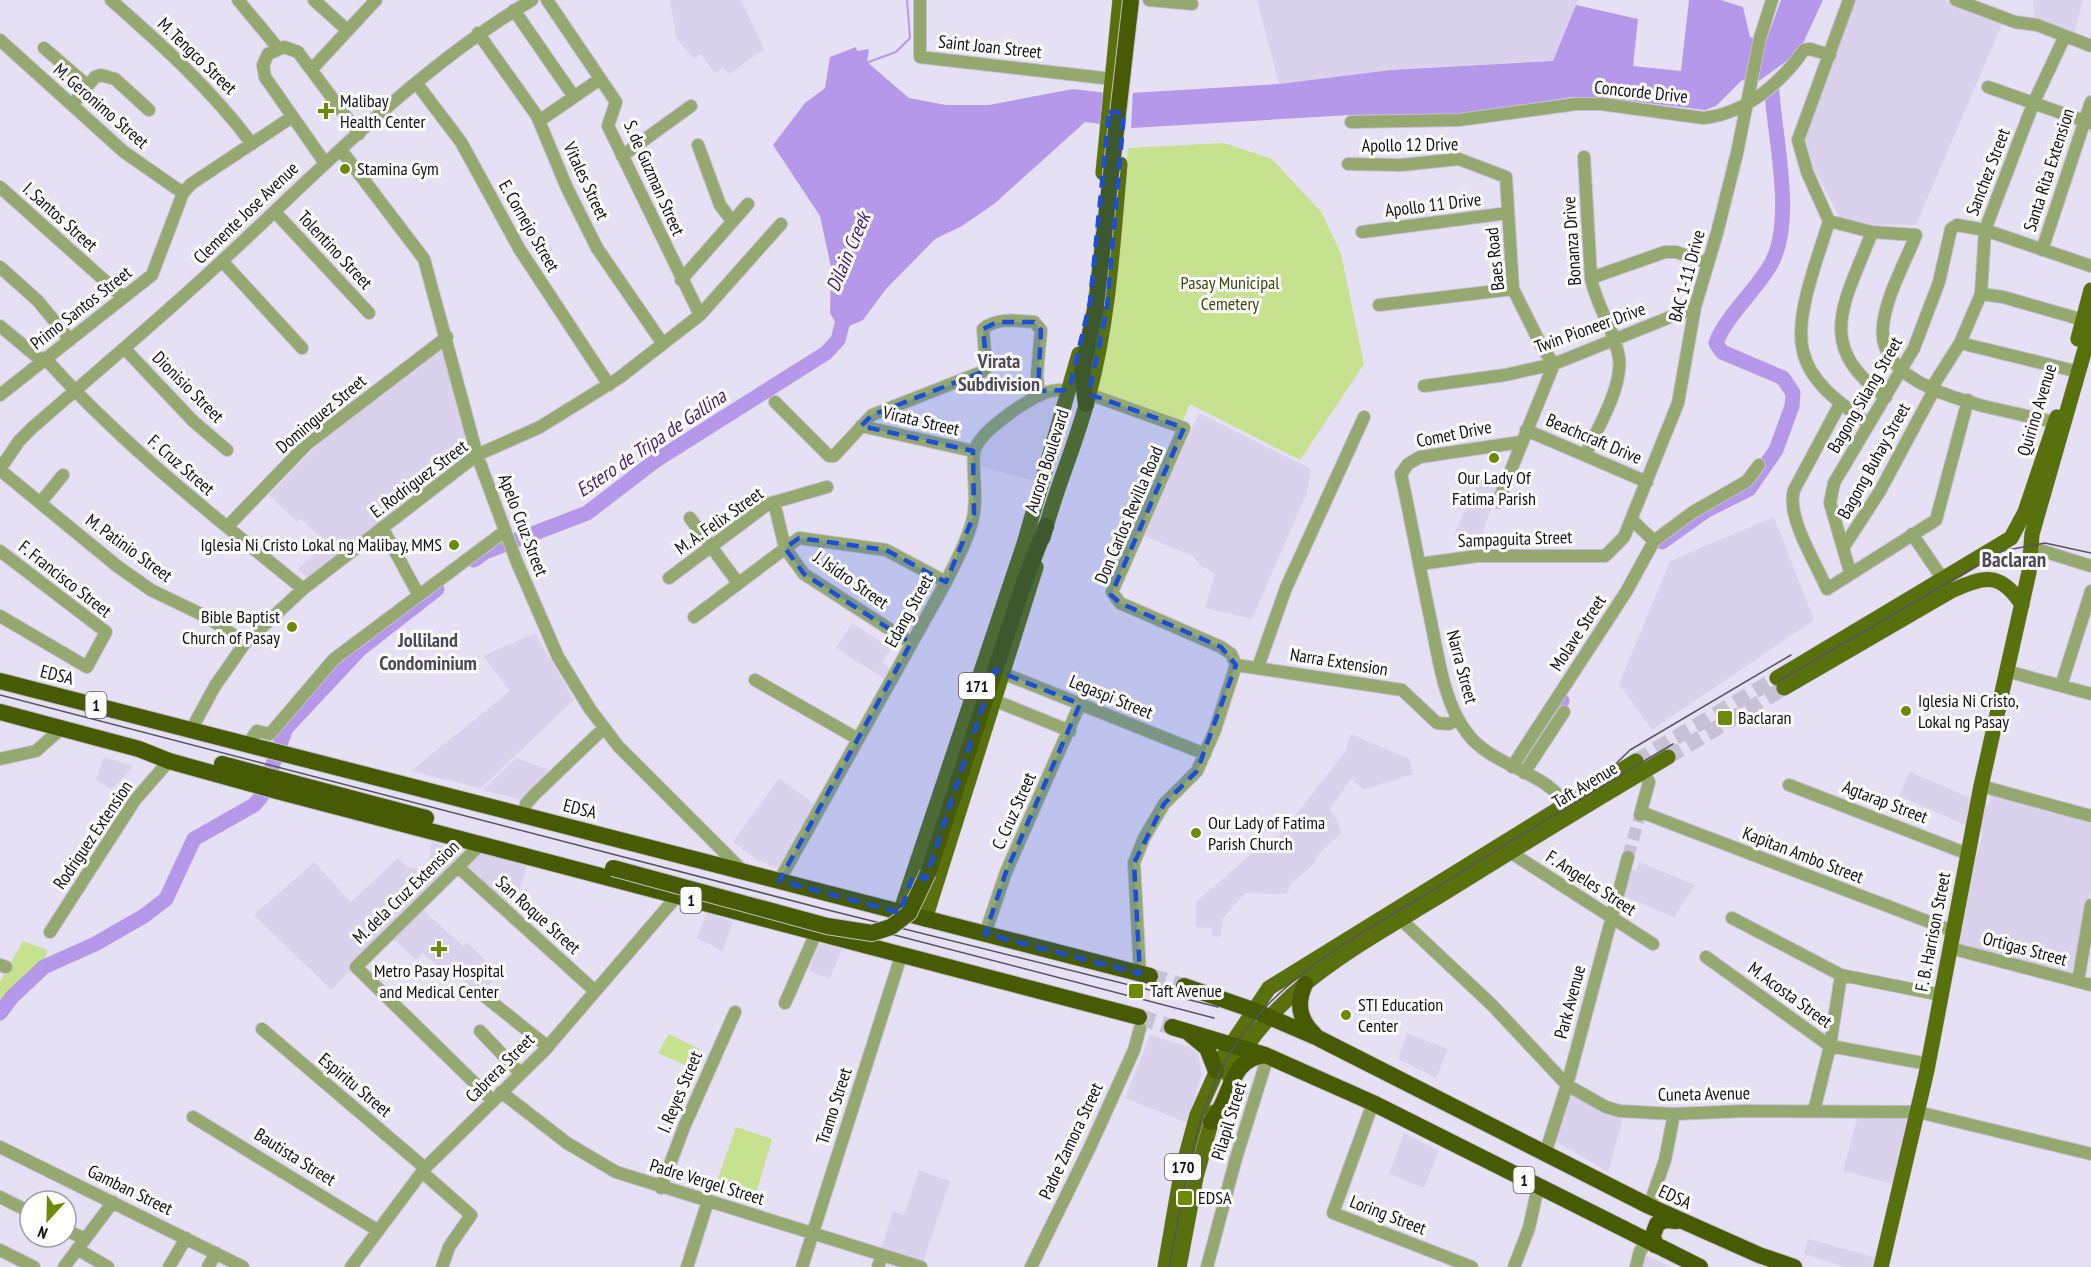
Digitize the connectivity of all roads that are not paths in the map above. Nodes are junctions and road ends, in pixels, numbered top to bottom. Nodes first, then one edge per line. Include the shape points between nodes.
1 (111, 0) edge
2 (238, 0) edge
3 (314, 0) edge
4 (532, 0) edge
5 (547, 0) edge
6 (920, 0) edge
7 (1120, 0) edge
8 (1133, 0) edge
9 (1149, 0) edge
10 (1773, 0) edge
11 (1849, 0) edge
12 (1956, 0) edge
13 (370, 2) edge
14 (1192, 4) dead end
15 (514, 10) junction
16 (347, 30) junction
17 (478, 33) junction
18 (2065, 36) junction
19 (0, 40) edge
20 (2091, 46) edge
21 (44, 48) dead end
22 (278, 48) junction
23 (1830, 55) junction
24 (312, 69) junction
25 (600, 79) junction
26 (1117, 83) junction
27 (417, 84) junction
28 (88, 86) junction
29 (1988, 87) dead end
30 (574, 98) junction
31 (2091, 102) edge
32 (1745, 104) junction
33 (2033, 104) junction
34 (72, 105) junction
35 (691, 106) dead end
36 (149, 110) dead end
37 (292, 117) junction
38 (539, 121) junction
39 (1351, 122) dead end
40 (2088, 123) edge
41 (1115, 133) junction
42 (359, 134) junction
43 (252, 144) junction
44 (698, 145) dead end
45 (341, 150) junction
46 (622, 156) junction
47 (1584, 157) dead end
48 (325, 163) junction
49 (1348, 164) dead end
50 (1506, 177) joint
51 (0, 187) edge
52 (183, 193) junction
53 (748, 204) dead end
54 (274, 212) junction
55 (1508, 213) junction
56 (732, 220) junction
57 (1829, 221) junction
58 (782, 224) dead end
59 (1985, 230) junction
60 (1362, 232) dead end
61 (1872, 232) junction
62 (2042, 250) junction
63 (222, 261) junction
64 (1708, 263) junction
65 (2091, 266) edge
66 (0, 267) edge
67 (1591, 278) junction
68 (681, 280) junction
69 (1514, 289) junction
70 (2091, 290) edge
71 (1981, 294) junction
72 (123, 297) junction
73 (1379, 305) dead end
74 (1695, 307) junction
75 (369, 313) dead end
76 (700, 315) junction
77 (2088, 323) edge
78 (0, 326) edge
79 (447, 337) junction
80 (70, 340) junction
81 (1613, 342) junction
82 (1960, 343) junction
83 (663, 344) junction
84 (124, 348) junction
85 (302, 348) dead end
86 (44, 360) junction
87 (1554, 364) junction
88 (1902, 370) junction
89 (2075, 371) junction
90 (609, 386) junction
91 (1424, 386) dead end
92 (1069, 390) junction
93 (1932, 390) junction
94 (74, 391) junction
95 (0, 395) edge
96 (1039, 396) junction
97 (1886, 397) junction
98 (1088, 399) junction
99 (1968, 400) junction
100 (775, 402) dead end
101 (1840, 404) junction
102 (1364, 417) dead end
103 (1869, 424) junction
104 (2060, 424) junction
105 (861, 426) junction
106 (1523, 436) junction
107 (227, 450) dead end
108 (973, 451) junction
109 (477, 455) junction
110 (1585, 455) junction
111 (1759, 465) dead end
112 (0, 470) edge
113 (1401, 474) joint
114 (63, 475) dead end
115 (1647, 482) junction
116 (827, 488) dead end
117 (774, 502) junction
118 (1498, 502) dead end
119 (40, 503) junction
120 (690, 518) dead end
121 (1632, 520) junction
122 (1046, 526) junction
123 (227, 527) junction
124 (383, 529) junction
125 (1912, 534) junction
126 (506, 535) junction
127 (2020, 540) junction
128 (1654, 541) junction
129 (712, 547) junction
130 (785, 548) junction
131 (1843, 548) junction
132 (0, 551) edge
133 (1612, 552) joint
134 (1419, 564) junction
135 (2091, 566) edge
136 (1850, 572) junction
137 (669, 578) dead end
138 (946, 582) junction
139 (738, 583) junction
140 (1946, 584) junction
141 (303, 589) junction
142 (2091, 591) edge
143 (418, 594) junction
144 (2022, 605) junction
145 (0, 616) edge
146 (694, 617) dead end
147 (245, 643) junction
148 (912, 643) junction
149 (1236, 665) junction
150 (1258, 667) junction
151 (2006, 671) junction
152 (1005, 674) junction
153 (755, 680) dead end
154 (0, 681) edge
155 (1782, 682) tunnel mouth
156 (2061, 686) junction
157 (2091, 694) edge
158 (996, 701) junction
159 (1080, 704) junction
160 (1564, 711) dead end
161 (0, 712) edge
162 (1458, 719) junction
163 (62, 728) junction
164 (604, 728) junction
165 (192, 730) junction
166 (1070, 731) junction
167 (858, 739) junction
168 (251, 744) junction
169 (139, 748) junction
170 (1205, 754) junction
171 (1668, 757) tunnel mouth
172 (0, 759) edge
173 (169, 761) junction
174 (1640, 766) junction
175 (1512, 767) junction
176 (1524, 773) junction
177 (245, 776) junction
178 (1789, 785) dead end
179 (1981, 786) junction
180 (1570, 809) junction
181 (524, 815) junction
182 (2091, 816) edge
183 (1534, 831) junction
184 (482, 844) junction
185 (1510, 852) junction
186 (1968, 854) junction
187 (1628, 857) tunnel mouth
188 (458, 867) junction
189 (916, 867) junction
190 (744, 872) junction
191 (939, 875) junction
192 (779, 881) junction
193 (677, 896) junction
194 (2091, 908) edge
195 (900, 912) junction
196 (1396, 916) junction
197 (1611, 918) junction
198 (1732, 918) dead end
199 (925, 919) junction
200 (1953, 931) junction
201 (50, 932) dead end
202 (816, 933) junction
203 (985, 934) junction
204 (1653, 944) dead end
205 (1950, 948) junction
206 (901, 956) junction
207 (1706, 957) dead end
208 (356, 967) joint
209 (1145, 975) joint
210 (1841, 975) junction
211 (2078, 981) junction
212 (1305, 984) junction
213 (2091, 985) edge
214 (1184, 986) tunnel mouth
215 (594, 990) junction
216 (483, 995) dead end
217 (1941, 995) junction
218 (785, 1003) dead end
219 (735, 1012) dead end
220 (1261, 1014) junction
221 (1140, 1023) joint
222 (261, 1029) dead end
223 (480, 1031) dead end
224 (1318, 1038) junction
225 (1238, 1045) junction
226 (1830, 1046) junction
227 (548, 1047) junction
228 (1267, 1055) junction
229 (1928, 1064) junction
230 (1216, 1071) junction
231 (520, 1073) junction
232 (1567, 1085) junction
233 (497, 1096) junction
234 (1372, 1103) junction
235 (1814, 1111) junction
236 (1918, 1112) junction
237 (1674, 1114) junction
238 (193, 1117) dead end
239 (1210, 1122) junction
240 (0, 1147) edge
241 (1545, 1154) junction
242 (2091, 1155) edge
243 (424, 1170) junction
244 (1538, 1187) junction
245 (661, 1188) junction
246 (0, 1197) edge
247 (708, 1201) junction
248 (113, 1202) junction
249 (18, 1206) edge
250 (1649, 1206) junction
251 (1689, 1225) junction
252 (377, 1230) junction
253 (812, 1233) junction
254 (186, 1238) junction
255 (78, 1241) edge
256 (1651, 1243) junction
257 (81, 1244) junction
258 (0, 1250) edge
259 (216, 1253) junction
260 (880, 1261) edge
261 (442, 1266) edge
262 (34, 1267) edge
263 (64, 1267) edge
264 (108, 1267) edge
265 (169, 1267) edge
266 (208, 1267) edge
267 (243, 1267) edge
268 (351, 1267) edge
269 (687, 1267) edge
270 (802, 1267) edge
271 (921, 1267) edge
272 (1031, 1267) edge
273 (1165, 1267) edge
274 (1179, 1267) edge
275 (1207, 1267) edge
276 (1472, 1267) edge
277 (1514, 1267) edge
278 (1636, 1267) edge
279 (1700, 1267) edge
280 (1794, 1267) edge
281 (1881, 1267) edge

1 - 43 street, M. Tengco Street via 187,68 222,104
2 - 22 street
3 - 16 street
4 - 15 street, Clemente Jose Avenue
5 - 25 street, S. de Guzman Street
6 - 26 street, Saint Joan Street via 919,53 924,58
7 - 26 main road, Aurora Boulevard / 171
8 - 26 main road, Aurora Boulevard / 171
8 - 98 highway, bridge via 1096,305 1082,372
9 - 14 street
10 - 32 street, BAC 1-11 Drive
11 - 23 street
12 - 18 street
13 - 16 street
15 - 17 street, Clemente Jose Avenue
15 - 30 street
16 - 24 street
17 - 27 street, Clemente Jose Avenue
17 - 38 street, Vitales Street
18 - 20 street
18 - 33 street, Sanchez Street
19 - 34 street, M. Geronimo Street
21 - 28 street
22 - 24 street via 298,52
22 - 37 street via 268,54 263,71
23 - 32 street, Concorde Drive via 1803,50 1788,74
23 - 57 street via 1798,140 1807,172
24 - 42 street
25 - 30 street
25 - 46 street, S. de Guzman Street via 616,102 608,126
26 - 41 main road, Aurora Boulevard / 171
27 - 42 street, Clemente Jose Avenue
27 - 90 street, E. Cornejo Street via 461,142 520,250
28 - 34 street
28 - 36 street via 95,77 111,76
29 - 33 street
30 - 38 street
31 - 40 street, Santa Rita Extension
32 - 39 street, Concorde Drive via 1703,118 1576,104 1459,120
32 - 64 street, BAC 1-11 Drive via 1737,153
33 - 40 street
33 - 59 street, Sanchez Street
34 - 52 street, M. Geronimo Street via 124,152
35 - 46 street
37 - 43 street
37 - 48 street
38 - 83 street, Vitales Street via 597,248
40 - 62 street, Santa Rita Extension
41 - 92 main road, Aurora Boulevard / 171 via 1090,302
41 - 98 main road, Aurora Boulevard / 171 via 1107,309
42 - 45 street, Clemente Jose Avenue
43 - 52 street
44 - 56 street via 720,205
45 - 48 street, Clemente Jose Avenue
45 - 79 street, Apelo Cruz Street via 417,246 430,274
46 - 68 street, S. de Guzman Street
47 - 67 street, Bonanza Drive
48 - 54 street, Clemente Jose Avenue
49 - 50 street, Apollo 12 Drive via 1401,165 1459,159
50 - 55 street, Baes Road
51 - 72 street, I. Santos Street
52 - 72 street, Primo Santos Street via 156,270
53 - 56 street
54 - 63 street, Clemente Jose Avenue
54 - 75 street, Tolentino Street
55 - 60 street, Apollo 11 Drive
55 - 69 street, Baes Road
56 - 68 street
57 - 61 street
57 - 101 street via 1806,302 1803,351 1812,371
58 - 76 street, E. Rodriguez Street
59 - 62 street
59 - 71 street, Sanchez Street
59 - 88 street, Bagong Silang Street via 1957,225 1950,234 1929,312
61 - 88 street via 1916,235 1885,313 1883,328 1891,356
61 - 97 street via 1845,303 1840,337 1850,363
62 - 65 street
63 - 84 street, Clemente Jose Avenue
63 - 85 street
64 - 67 street via 1665,252
64 - 74 street, BAC 1-11 Drive
66 - 80 street via 38,301
67 - 81 street, Bonanza Drive
68 - 76 street, S. de Guzman Street
69 - 73 street
69 - 87 street, Baes Road
70 - 77 main road, Quirino Avenue
71 - 77 street
71 - 82 street, Sanchez Street
72 - 80 street, Primo Santos Street
74 - 81 street, Twin Pioneer Drive
74 - 115 street, BAC 1-11 Drive via 1678,403
76 - 83 street, E. Rodriguez Street
77 - 89 main road, Quirino Avenue
78 - 86 street, F. Cruz Street
79 - 109 street, Apelo Cruz Street
79 - 123 street, Dominguez Street via 307,444
80 - 86 street, Primo Santos Street
81 - 87 street, Twin Pioneer Drive
81 - 110 street, Bonanza Drive via 1619,358 1618,376
82 - 89 street
82 - 93 street, Sanchez Street
83 - 90 street, E. Rodriguez Street
84 - 94 street, Clemente Jose Avenue
84 - 107 street, Dionisio Street via 193,421
86 - 94 street, F. Cruz Street
86 - 95 street, Primo Santos Street
87 - 91 street, Twin Pioneer Drive
87 - 106 street
88 - 93 street
88 - 97 street, Bagong Silang Street
89 - 104 main road, Quirino Avenue
90 - 109 street, E. Rodriguez Street via 540,427
92 - 96 street
92 - 189 main road, Aurora Boulevard / 171 via 1024,544
93 - 99 street
93 - 131 street, Bagong Buhay Street via 1880,492
94 - 112 street, Clemente Jose Avenue via 19,441
94 - 123 street, F. Cruz Street
96 - 105 street, Virata Street via 1041,330 1034,322 996,322 983,329 984,371 872,415
96 - 108 street via 995,424
97 - 103 street, Bagong Silang Street
98 - 122 main road, Aurora Boulevard / 171
98 - 149 street, Don Carlos Revilla Road via 1184,428 1112,592 1114,597 1221,647 1231,654
99 - 104 street
99 - 125 street via 1938,516
100 - 105 street, Virata Street via 832,457
101 - 103 street
101 - 136 street via 1791,501 1827,589
102 - 150 street via 1286,588
103 - 131 street, Bagong Silang Street via 1831,494
104 - 127 main road, Quirino Avenue
105 - 108 street, Virata Street
106 - 110 street, Beachcraft Drive
106 - 113 street, Comet Drive via 1420,456
106 - 118 street
108 - 138 street, Edang Street via 974,515
109 - 124 street, E. Rodriguez Street
109 - 126 street, Apelo Cruz Street
110 - 115 street, Beachcraft Drive
111 - 128 street via 1747,481 1693,512
112 - 119 street, M. Patinio Street
113 - 134 street, Narra Street
114 - 119 street
115 - 121 street, BAC 1-11 Drive
116 - 117 street, M. A. Felix Street
117 - 129 street, M. A. Felix Street
117 - 130 street, J. Isidro Street
119 - 147 street, M. Patinio Street via 151,590 207,617
120 - 129 street
121 - 128 street
121 - 133 street, BAC 1-11 Drive
122 - 152 main road, Aurora Boulevard / 171
122 - 177 highway, bridge via 920,895 904,918 879,932 827,926
123 - 141 street, F. Cruz Street
124 - 141 street, E. Rodriguez Street
124 - 143 street
125 - 136 street
125 - 140 street
126 - 143 street
126 - 164 street, Apelo Cruz Street via 558,657
127 - 135 street
127 - 140 main road
127 - 144 main road, Quirino Avenue via 2029,572
128 - 175 street, Molave Street via 1620,601
129 - 137 street, M. A. Felix Street
129 - 139 street
130 - 138 street via 799,538 886,550
130 - 139 street
130 - 148 street, J. Isidro Street via 804,574
131 - 136 street, Bagong Silang Street
132 - 145 street, F. Francisco Street via 106,632 87,667
133 - 134 street, Sampaguita Street via 1605,556 1478,555
134 - 162 street, Narra Street via 1444,680
138 - 148 street, Edang Street
139 - 146 street
140 - 144 main road via 1989,577 2010,589
140 - 155 main road
141 - 147 street, E. Rodriguez Street
142 - 156 street
143 - 168 street via 334,658 270,734 255,731
144 - 151 main road, F. B. Harrison Street
147 - 165 street, E. Rodriguez Street via 215,686
148 - 167 street, Edang Street
149 - 150 street, Narra Extension
149 - 170 street
150 - 162 street, Narra Extension via 1402,690 1437,723 1449,724
151 - 156 street
151 - 179 main road, F. B. Harrison Street
152 - 158 main road, Aurora Boulevard / 171
152 - 159 street, Legaspi Street
153 - 167 street
154 - 165 highway, EDSA / 1
156 - 157 street
158 - 166 street
158 - 191 main road, Aurora Boulevard / 171
159 - 166 street, C. Cruz Street
159 - 170 street, Legaspi Street
160 - 176 street
161 - 163 highway, 1
162 - 175 street, Narra Street via 1467,734 1491,756
163 - 169 highway, 1
163 - 172 street via 36,751
164 - 181 street via 534,795 526,804
164 - 190 street, Apelo Cruz Street
165 - 168 highway, EDSA / 1
166 - 203 street, C. Cruz Street via 1006,872
167 - 192 street, Edang Street
168 - 181 highway, EDSA / 1
169 - 173 highway, 1
169 - 177 highway via 174,752
170 - 209 street via 1197,771 1164,804 1143,838 1134,863
171 - 174 main road, Taft Avenue
173 - 177 highway, 1
173 - 201 street, Rodriguez Extension via 135,800
174 - 180 main road, Taft Avenue
174 - 200 street, Kapitan Ambo Street via 1648,782 1641,814
175 - 176 street, Narra Street
176 - 180 street, Narra Street via 1552,789
177 - 184 highway, 1 via 277,791
178 - 186 street, Agtarap Street
179 - 182 street
179 - 186 main road, F. B. Harrison Street
180 - 183 main road, Taft Avenue
181 - 190 highway, EDSA / 1
183 - 185 main road, Taft Avenue
183 - 196 main road, Taft Avenue
184 - 188 street, M. dela Cruz Extension
184 - 193 highway, 1
185 - 196 main road, Taft Avenue
185 - 197 street, F. Angeles Street
186 - 200 main road, F. B. Harrison Street
187 - 197 street, Park Avenue
188 - 208 street, M. dela Cruz Extension
188 - 215 street, San Roque Street
189 - 191 main road via 924,878
189 - 195 main road, Aurora Boulevard / 171
190 - 192 highway, EDSA / 1
191 - 199 main road, Aurora Boulevard / 171
192 - 195 highway, EDSA / 1
193 - 202 highway, 1
193 - 215 street, Cabrera Street
194 - 211 street
195 - 199 highway, EDSA / 1
196 - 212 main road, Taft Avenue
196 - 220 main road, Taft Avenue via 1273,985
196 - 232 street, Cuneta Avenue via 1492,1005
197 - 204 street, F. Angeles Street
197 - 232 street, Park Avenue
198 - 210 street
199 - 203 highway, EDSA / 1
200 - 205 main road, F. B. Harrison Street
202 - 206 highway, 1
202 - 218 street
203 - 209 highway, EDSA / 1
205 - 211 street, Ortigas Street
205 - 217 main road, F. B. Harrison Street
206 - 221 highway, 1
206 - 253 street, Tramo Street
207 - 226 street, M. Acosta Street
208 - 233 street, Padre Vergel Street
210 - 217 street
210 - 226 street
211 - 213 street, Ortigas Street
212 - 220 main road, Taft Avenue
212 - 224 highway via 1299,1005 1301,1016
214 - 220 highway, EDSA / 1
215 - 227 street, Cabrera Street
216 - 227 street
217 - 229 main road, F. B. Harrison Street
219 - 245 street, I. Reyes Street
220 - 224 highway, EDSA / 1
220 - 225 main road, Taft Avenue / 170
221 - 272 street, Padre Zamora Street via 1134,1050
222 - 243 street, Espiritu Street
223 - 231 street
224 - 241 highway, EDSA / 1
225 - 228 highway, 1
225 - 230 main road, Taft Avenue / 170
225 - 230 highway, 1 via 1173,1027 1200,1041
225 - 239 main road, Taft Avenue / 170
226 - 229 street, M. Acosta Street
226 - 235 street
227 - 231 street, Cabrera Street
228 - 234 highway, 1
228 - 239 highway via 1253,1056 1240,1066
228 - 275 street, Pilapil Street
229 - 236 main road, F. B. Harrison Street
230 - 273 main road, Taft Avenue / 170 via 1197,1115 1181,1174
231 - 233 street, Cabrera Street
232 - 237 street, Cuneta Avenue via 1620,1111
232 - 241 street, Park Avenue
233 - 243 street, Cabrera Street
233 - 245 street, Padre Vergel Street via 616,1172
234 - 244 highway, 1
234 - 276 street, Loring Street via 1334,1213
235 - 236 street, Cuneta Avenue
235 - 237 street, Cuneta Avenue
236 - 242 street, Cuneta Avenue
236 - 281 main road, F. B. Harrison Street
237 - 250 street via 1665,1160
238 - 252 street, Bautista Street
239 - 274 main road, Taft Avenue / 170
240 - 248 street, Gamban Street
241 - 250 highway, EDSA / 1
243 - 252 street, Cabrera Street
243 - 261 street, Espiritu Street via 471,1215 449,1247
244 - 256 highway, 1
244 - 277 street
245 - 247 street, Padre Vergel Street
246 - 249 street
247 - 253 street, Padre Vergel Street
247 - 269 street
248 - 254 street, Gamban Street
248 - 257 street
250 - 251 highway, EDSA / 1
251 - 256 highway via 1660,1221
251 - 280 highway, EDSA / 1
252 - 268 street, Cabrera Street
253 - 260 street, Padre Vergel Street
253 - 270 street, Tramo Street
254 - 259 street, Gamban Street
254 - 265 street
255 - 257 street
256 - 278 street via 1640,1251
256 - 279 highway, 1
257 - 263 street
257 - 264 street
258 - 262 street
259 - 266 street
259 - 267 street, Gamban Street
260 - 271 street, Padre Vergel Street

